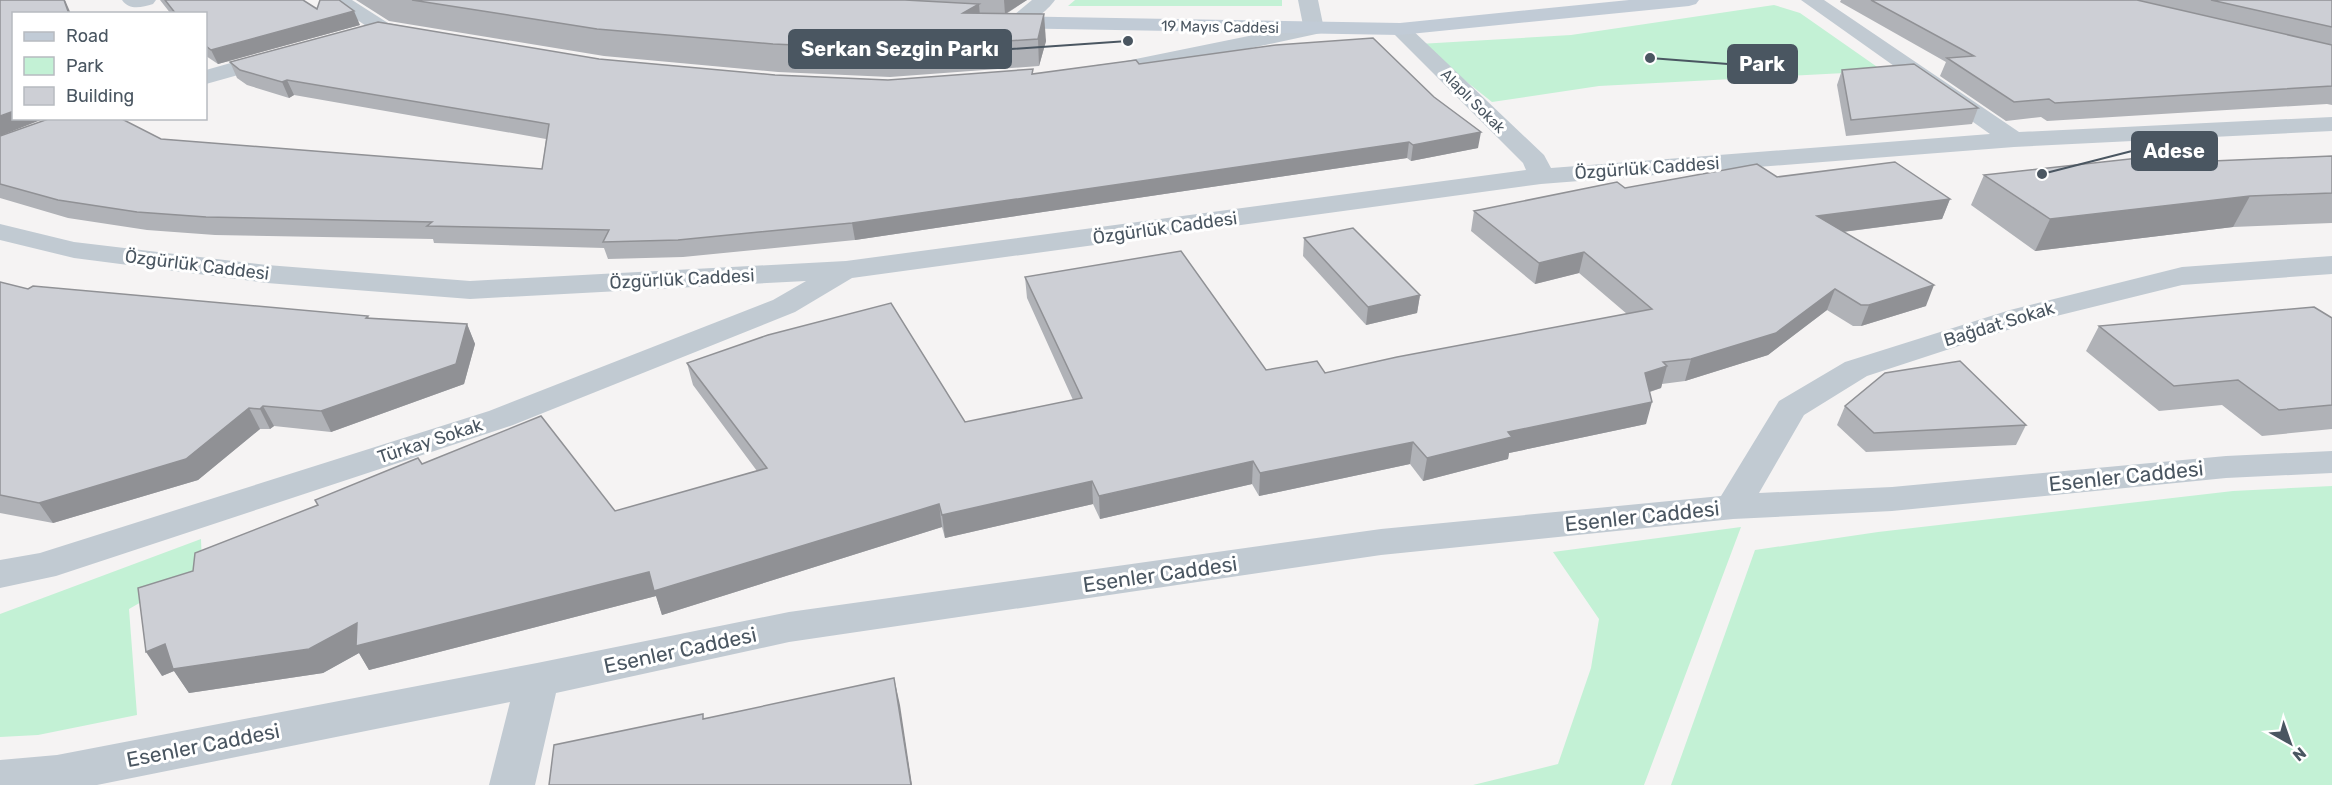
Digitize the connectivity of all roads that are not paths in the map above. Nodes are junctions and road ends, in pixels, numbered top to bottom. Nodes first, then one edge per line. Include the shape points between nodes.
1 (132, 0) edge
2 (146, 0) edge
3 (338, 0) edge
4 (1045, 0) edge
5 (1308, 0) edge
6 (1811, 0) edge
7 (1676, 1) edge
8 (980, 21) edge
9 (1014, 23) junction
10 (382, 28) junction
11 (1314, 29) junction
12 (1400, 29) junction
13 (360, 34) edge
14 (435, 36) edge
15 (294, 53) edge
16 (1086, 71) edge
17 (207, 77) edge
18 (2332, 124) edge
19 (2014, 140) junction
20 (1541, 176) junction
21 (0, 232) edge
22 (2332, 265) edge
23 (846, 270) junction
24 (2332, 462) edge
25 (1733, 507) junction
26 (0, 574) edge
27 (537, 680) junction
28 (0, 779) edge
29 (512, 785) edge

1 - 2 street
3 - 10 street
4 - 9 street
5 - 11 street
6 - 19 street
7 - 12 main road, 19 Mayıs Caddesi
8 - 9 main road, 19 Mayıs Caddesi
9 - 11 main road, 19 Mayıs Caddesi
10 - 13 street
10 - 14 street
11 - 12 main road, 19 Mayıs Caddesi
11 - 16 street via 1121,69
12 - 20 street, Alaplı Sokak via 1536,160
15 - 17 street
18 - 19 street, Özgürlük Caddesi
19 - 20 street, Özgürlük Caddesi
20 - 23 street, Özgürlük Caddesi
21 - 23 street, Özgürlük Caddesi via 74,250 267,274 470,290
22 - 25 street, Bağdat Sokak via 2182,276 2020,316 1856,369 1791,408
23 - 26 street, Türkay Sokak via 784,306 501,418 42,566
24 - 25 street, Esenler Caddesi via 2226,467 1893,499
25 - 27 street, Esenler Caddesi via 1381,542 789,627
27 - 28 street, Esenler Caddesi via 57,774
27 - 29 street

